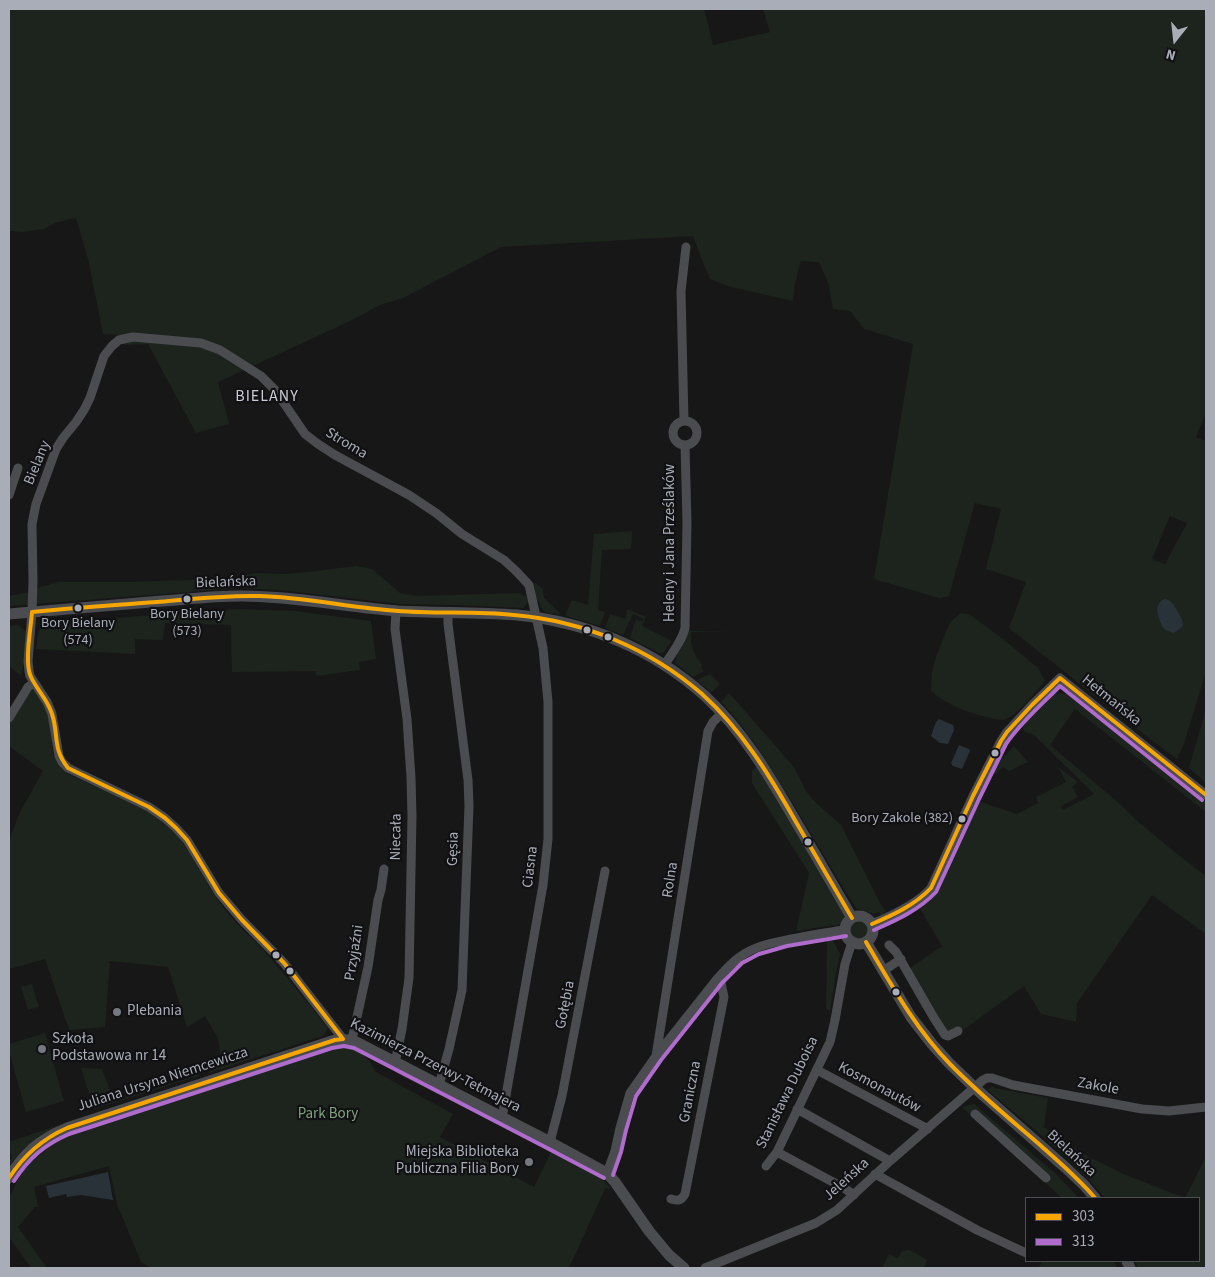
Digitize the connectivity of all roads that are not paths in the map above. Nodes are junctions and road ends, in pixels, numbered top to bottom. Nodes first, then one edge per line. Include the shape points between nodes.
1 (686, 246) dead end
2 (119, 340) joint
3 (684, 420) junction
4 (685, 445) junction
5 (18, 468) dead end
6 (9, 495) edge
7 (396, 610) junction
8 (32, 612) junction
9 (10, 613) edge
10 (448, 613) junction
11 (537, 618) junction
12 (664, 665) junction
13 (34, 683) junction
14 (722, 713) junction
15 (9, 718) edge
16 (1206, 795) edge
17 (384, 869) dead end
18 (605, 871) dead end
19 (852, 918) junction
20 (872, 924) junction
21 (845, 930) junction
22 (852, 942) junction
23 (866, 942) junction
24 (889, 945) dead end
25 (901, 959) junction
26 (883, 971) junction
27 (717, 979) junction
28 (958, 1031) dead end
29 (347, 1040) junction
30 (656, 1056) junction
31 (395, 1063) junction
32 (817, 1070) junction
33 (986, 1079) joint
34 (438, 1085) junction
35 (975, 1088) junction
36 (1206, 1107) edge
37 (797, 1109) junction
38 (975, 1114) dead end
39 (502, 1118) junction
40 (928, 1129) junction
41 (550, 1142) junction
42 (777, 1152) junction
43 (890, 1161) junction
44 (766, 1166) dead end
45 (607, 1173) junction
46 (875, 1174) junction
47 (9, 1178) edge
48 (1046, 1178) dead end
49 (854, 1195) junction
50 (1094, 1197) edge
51 (671, 1199) dead end
52 (1025, 1253) edge
53 (684, 1268) edge
54 (705, 1268) edge

1 - 3 street, Heleny i Jana Prześlaków via 681,291
2 - 8 street, Bielany via 104,356 90,398 56,450 36,504 32,524
2 - 11 street, Stroma via 133,337 201,343 220,350 261,376 275,390 305,434 318,444 409,495 504,560 529,585
3 - 4 street, Heleny i Jana Prześlaków via 676,425 673,434 677,442
3 - 4 street, Heleny i Jana Prześlaków via 693,423 697,431 694,441
4 - 12 street, Heleny i Jana Prześlaków via 685,628
5 - 6 street
7 - 8 street, Bielańska via 292,598 238,596
7 - 10 street, Bielańska
7 - 31 street, Niecała via 395,629 407,719 412,816 409,978
8 - 9 street, Bielańska
8 - 13 street, Kazimierza Przerwy-Tetmajera via 28,665
10 - 11 street, Bielańska
10 - 34 street, Gęsia via 468,780 469,814 462,990
11 - 12 street, Bielańska via 600,633
11 - 39 street, Ciasna via 548,702 548,839 543,885
12 - 14 street, Bielańska
13 - 15 street via 28,687
13 - 29 street, Kazimierza Przerwy-Tetmajera via 52,714 62,762 68,768 150,807 176,828 195,852 219,893 284,963
14 - 19 street, Bielańska via 763,766
14 - 30 street, Rolna via 708,731
16 - 20 street, Hetmańska via 1060,678 1001,741 931,888 922,897
17 - 29 street, Przyjaźni via 368,968 353,1035
18 - 41 street, Gołębia via 564,1086
19 - 20 street via 864,917
19 - 21 street
20 - 23 street via 871,937
21 - 22 street
21 - 27 street via 758,947 737,959
22 - 23 street
22 - 32 street, Stanisława Duboisa via 844,964 830,1042
23 - 26 street, Bielańska
24 - 25 street
25 - 26 street
25 - 28 street via 945,1035
26 - 35 street, Bielańska via 924,1034
27 - 30 street
27 - 51 street, Graniczna via 724,997 686,1194 678,1201
29 - 31 street, Kazimierza Przerwy-Tetmajera
29 - 47 street, Juliana Ursyna Niemcewicza via 326,1043 67,1128 31,1149
30 - 45 street via 630,1093
31 - 34 street, Kazimierza Przerwy-Tetmajera
32 - 37 street, Stanisława Duboisa
32 - 40 street, Kosmonautów
33 - 35 street, Jeleńska
33 - 36 street, Zakole via 1142,1109 1169,1111
34 - 39 street, Kazimierza Przerwy-Tetmajera
35 - 40 street, Jeleńska
35 - 50 street, Bielańska via 1075,1176
37 - 42 street, Stanisława Duboisa
37 - 43 street
38 - 48 street
39 - 41 street, Kazimierza Przerwy-Tetmajera
40 - 43 street, Jeleńska
41 - 45 street, Kazimierza Przerwy-Tetmajera
42 - 44 street, Stanisława Duboisa
42 - 49 street
43 - 46 street, Jeleńska
45 - 53 street, Kazimierza Przerwy-Tetmajera via 650,1231
46 - 49 street, Jeleńska
46 - 52 street via 976,1230
49 - 54 street, Jeleńska via 816,1223

